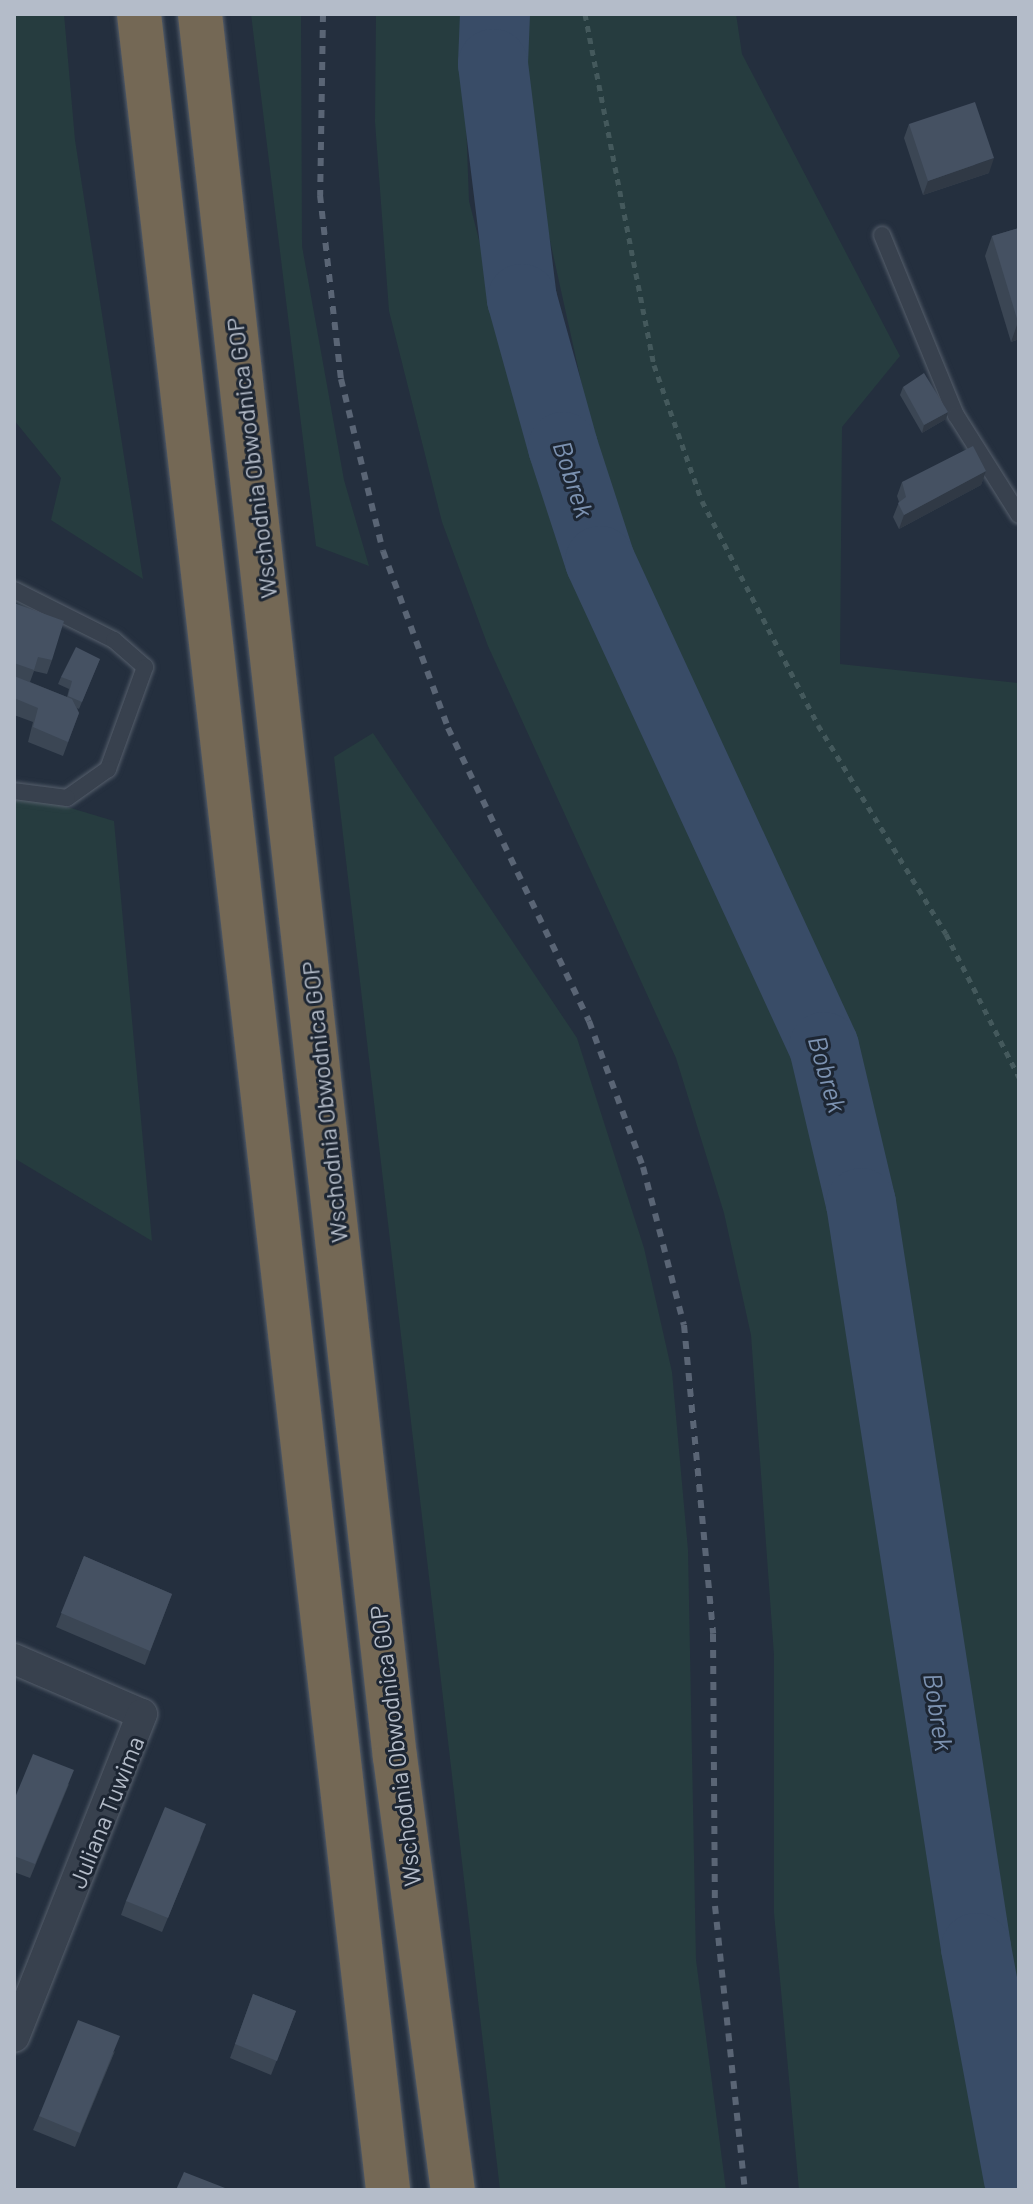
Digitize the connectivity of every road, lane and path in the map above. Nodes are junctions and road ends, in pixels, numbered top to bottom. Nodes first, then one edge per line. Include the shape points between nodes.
1 (139, 14) edge
2 (200, 14) edge
3 (585, 14) edge
4 (882, 235) dead end
5 (1019, 515) edge
6 (14, 590) edge
7 (14, 791) edge
8 (1019, 1077) edge
9 (14, 1659) edge
10 (14, 2037) edge
11 (388, 2190) edge
12 (453, 2190) edge

1 - 11 highway
2 - 12 highway, Wschodnia Obwodnica GOP via 395,1757
3 - 8 path via 654,365 702,501 818,725 946,934
4 - 5 lane via 956,415
6 - 7 lane via 114,640 145,667 108,769 67,798
9 - 10 street, Juliana Tuwima via 142,1714 135,1748

